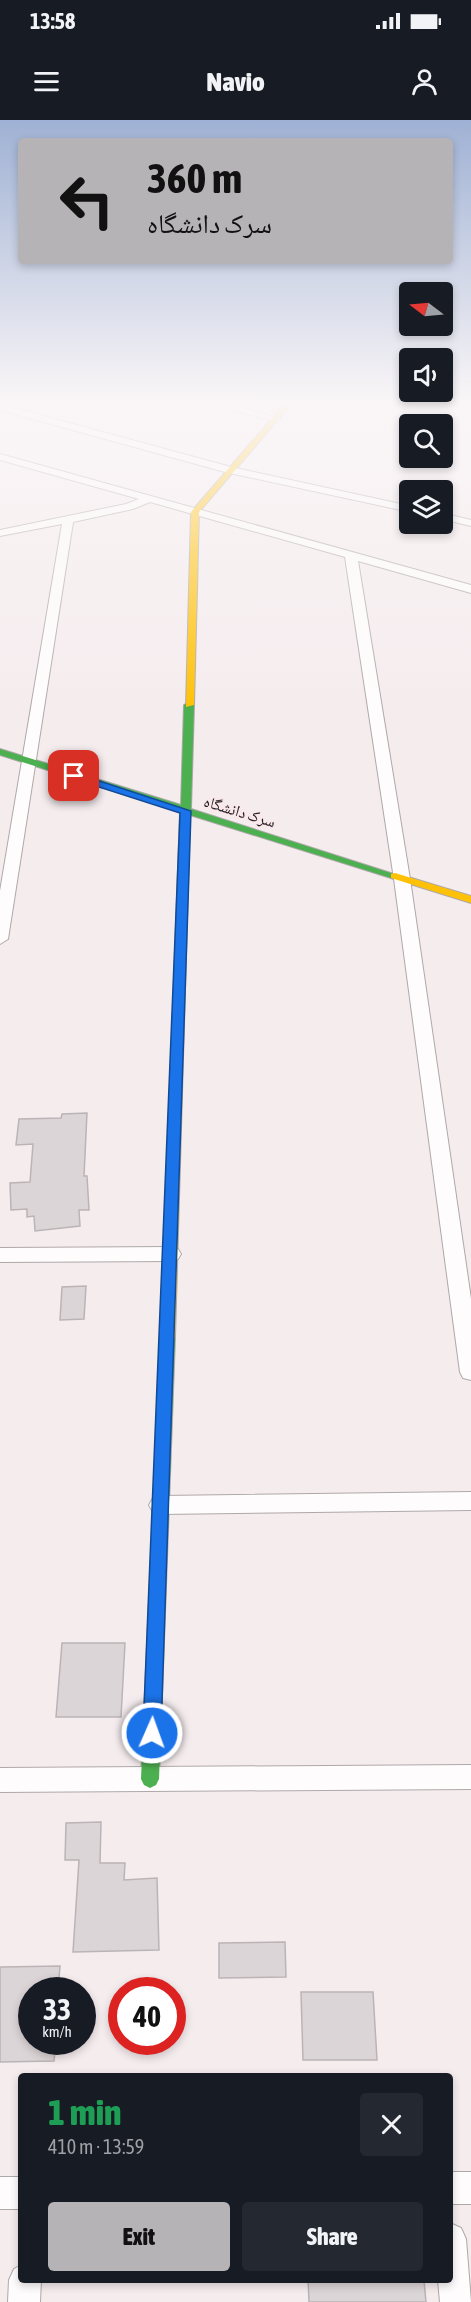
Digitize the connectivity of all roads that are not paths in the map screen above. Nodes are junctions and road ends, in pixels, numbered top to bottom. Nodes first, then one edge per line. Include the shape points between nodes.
1 (139, 503) edge
2 (162, 503) edge
3 (203, 503) edge
4 (195, 512) junction
5 (453, 519) edge
6 (68, 520) junction
7 (471, 523) edge
8 (0, 532) edge
9 (351, 556) junction
10 (471, 590) edge
11 (0, 752) edge
12 (30, 762) junction
13 (185, 811) junction
14 (402, 879) junction
15 (471, 900) edge
16 (0, 939) edge
17 (171, 1254) junction
18 (0, 1255) edge
19 (471, 1372) edge
20 (471, 1501) edge
21 (161, 1505) junction
22 (471, 1777) edge
23 (150, 1779) junction
24 (0, 1780) edge
25 (453, 2188) edge
26 (471, 2188) edge
27 (0, 2193) edge
28 (18, 2193) edge
29 (453, 2270) edge
30 (25, 2283) edge
31 (24, 2302) edge
32 (456, 2302) edge

1 - 6 street
2 - 4 street
3 - 4 street
4 - 9 street
4 - 13 street
5 - 7 street
6 - 8 street
6 - 12 street
9 - 10 street
9 - 14 street
11 - 12 street, سرک دانشگاه
12 - 13 street, سرک دانشگاه
12 - 16 street
13 - 14 street, سرک دانشگاه
13 - 17 street
14 - 15 street, سرک دانشگاه
14 - 19 street
17 - 18 street
17 - 21 street
20 - 21 street
21 - 23 street
22 - 23 street
23 - 24 street
25 - 26 street
27 - 28 street
29 - 32 street
30 - 31 street

